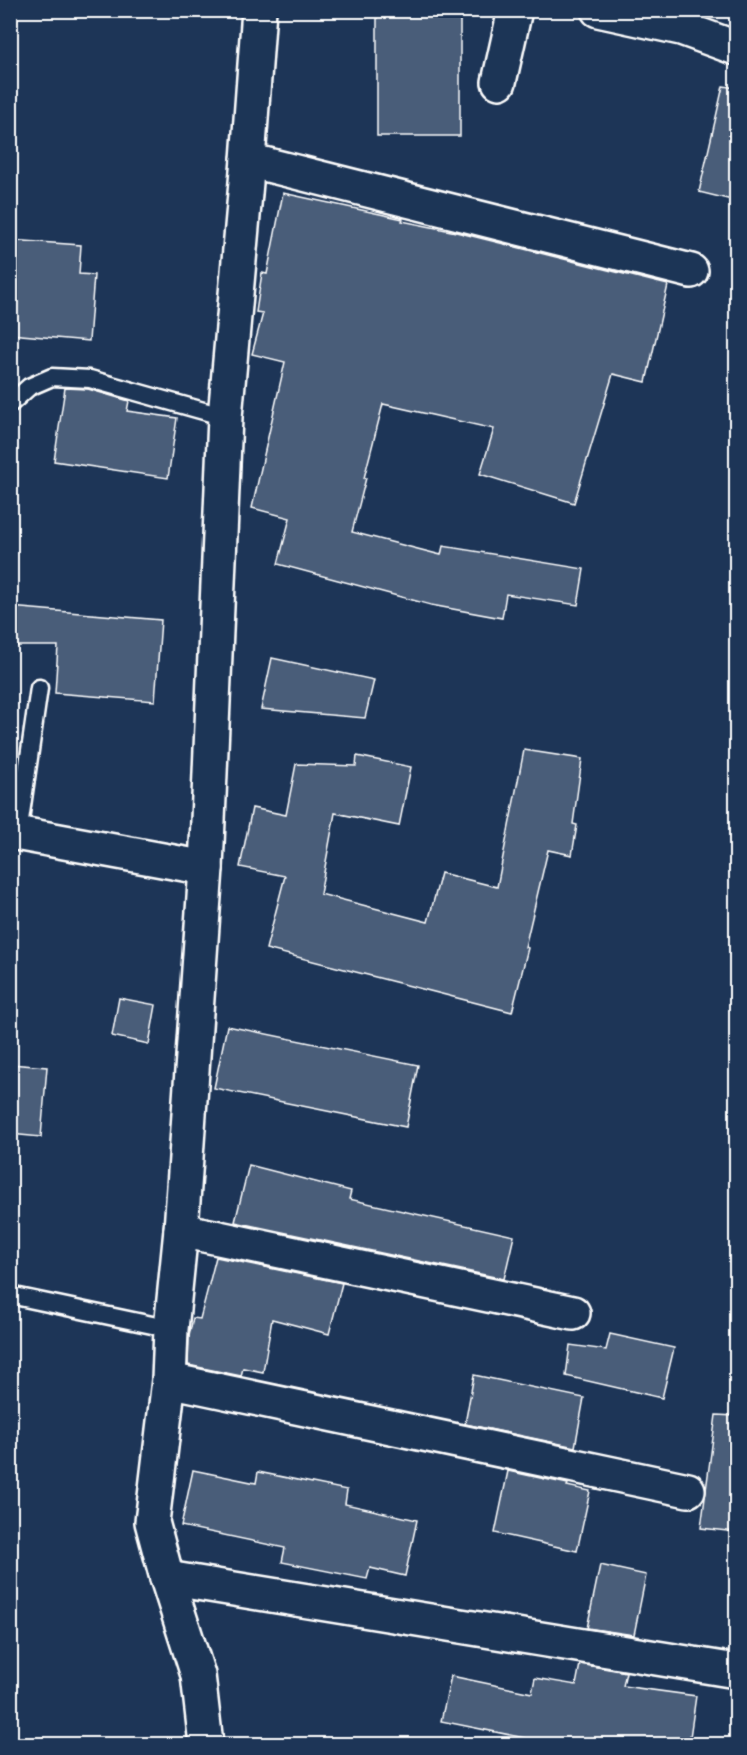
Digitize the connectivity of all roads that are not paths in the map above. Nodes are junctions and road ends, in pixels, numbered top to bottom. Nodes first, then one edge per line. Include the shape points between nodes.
1 (259, 10) edge
2 (515, 10) edge
3 (598, 10) edge
4 (736, 48) edge
5 (499, 82) dead end
6 (248, 160) junction
7 (692, 271) dead end
8 (10, 404) edge
9 (225, 417) junction
10 (39, 687) dead end
11 (14, 833) edge
12 (206, 868) junction
13 (181, 1230) junction
14 (10, 1295) edge
15 (573, 1313) dead end
16 (171, 1329) junction
17 (169, 1380) junction
18 (688, 1490) dead end
19 (167, 1578) junction
20 (736, 1671) edge
21 (206, 1744) edge

1 - 6 street
2 - 5 street
3 - 4 street via 681,28
6 - 7 street
6 - 9 street
8 - 9 lane via 29,387 52,377 90,379
9 - 12 street
10 - 11 lane
11 - 12 street
12 - 13 street
13 - 15 street
13 - 16 street
14 - 16 lane
16 - 17 street
17 - 18 street
17 - 19 street via 152,1522
19 - 20 street
19 - 21 street via 198,1675

